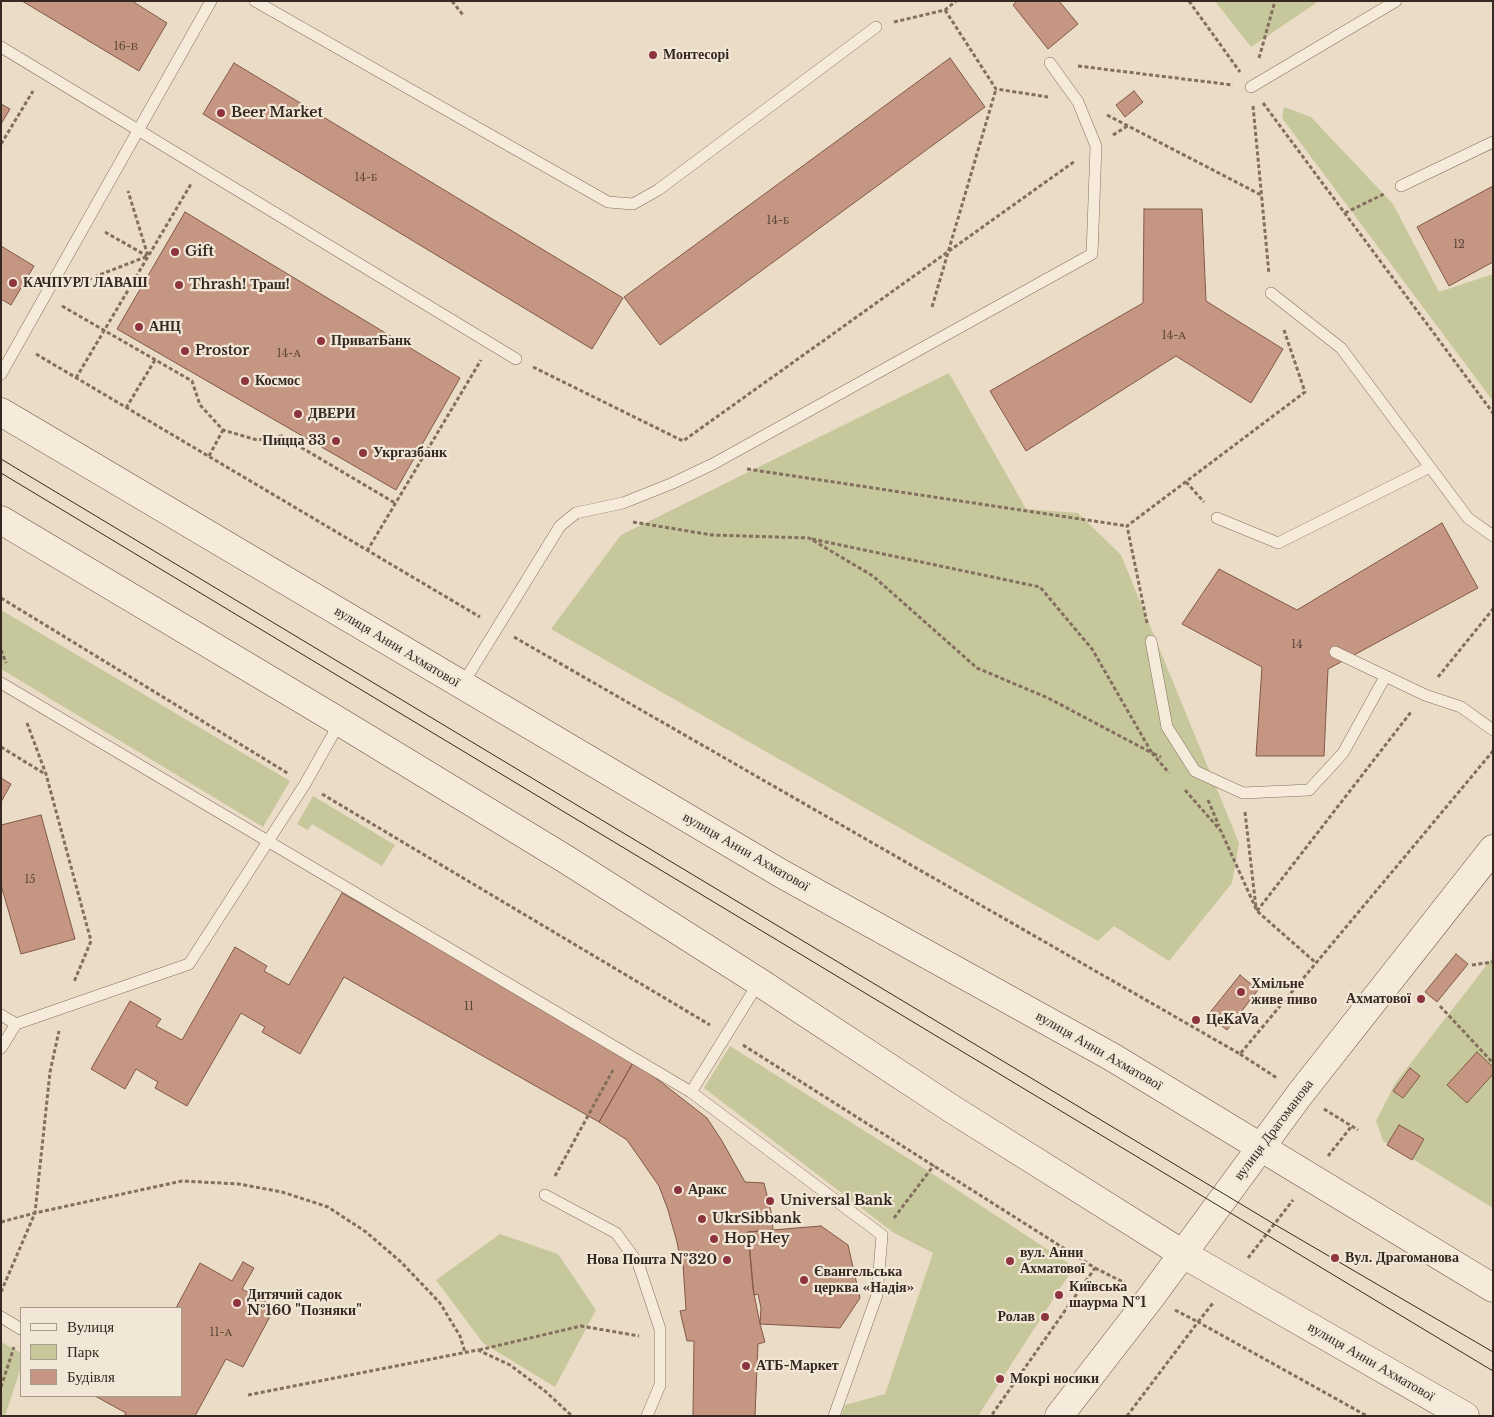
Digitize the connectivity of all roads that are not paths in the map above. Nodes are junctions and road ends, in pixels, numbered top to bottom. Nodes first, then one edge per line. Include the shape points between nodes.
1 (211, 1) edge
2 (255, 1) edge
3 (1396, 1) edge
4 (876, 27) road end
5 (1, 47) edge
6 (1050, 63) road end
7 (1251, 87) road end
8 (138, 131) junction
9 (1493, 142) edge
10 (1400, 186) road end
11 (1271, 293) road end
12 (516, 359) road end
13 (1, 374) edge
14 (1, 412) edge
15 (1430, 466) junction
16 (1218, 518) road end
17 (1, 520) edge
18 (1493, 536) edge
19 (1151, 641) road end
20 (1335, 652) dead end
21 (1385, 677) junction
22 (1, 683) edge
23 (462, 685) junction
24 (340, 722) junction
25 (1493, 730) edge
26 (268, 842) junction
27 (1493, 849) edge
28 (759, 982) junction
29 (1, 1015) edge
30 (16, 1024) junction
31 (1, 1048) edge
32 (691, 1092) junction
33 (1262, 1146) junction
34 (545, 1194) road end
35 (1183, 1254) junction
36 (1493, 1288) edge
37 (1, 1317) edge
38 (20, 1327) edge
39 (647, 1416) edge
40 (834, 1416) edge
41 (1060, 1416) edge
42 (1465, 1416) edge

1 - 8 lane
2 - 4 lane via 608,202 633,204 658,190
3 - 7 lane
5 - 8 lane
6 - 23 lane via 1078,102 1096,146 1092,254 713,464 623,504 576,513 560,526
8 - 12 lane
8 - 13 lane
9 - 10 lane
11 - 15 lane via 1341,348
14 - 23 main road, вулиця Анни Ахматової
15 - 16 lane via 1278,543
15 - 18 lane via 1468,518
17 - 24 main road, вулиця Анни Ахматової
19 - 21 lane via 1167,727 1195,771 1243,792 1309,790 1342,753
20 - 21 lane
21 - 25 lane via 1461,707
22 - 26 lane
23 - 33 main road, вулиця Анни Ахматової via 782,874 1112,1057
24 - 26 lane
24 - 28 main road, вулиця Анни Ахматової
26 - 30 lane via 189,964
26 - 32 lane
27 - 33 main road, вулиця Драгоманова
28 - 32 lane
28 - 35 main road, вулиця Анни Ахматової via 952,1109
29 - 30 lane
30 - 31 lane
32 - 40 lane via 882,1235 877,1295
33 - 35 main road, вулиця Драгоманова
33 - 36 main road, вулиця Анни Ахматової
34 - 39 lane via 616,1232 638,1263 660,1329 660,1385
35 - 41 main road, вулиця Драгоманова
35 - 42 main road, вулиця Анни Ахматової
37 - 38 lane

